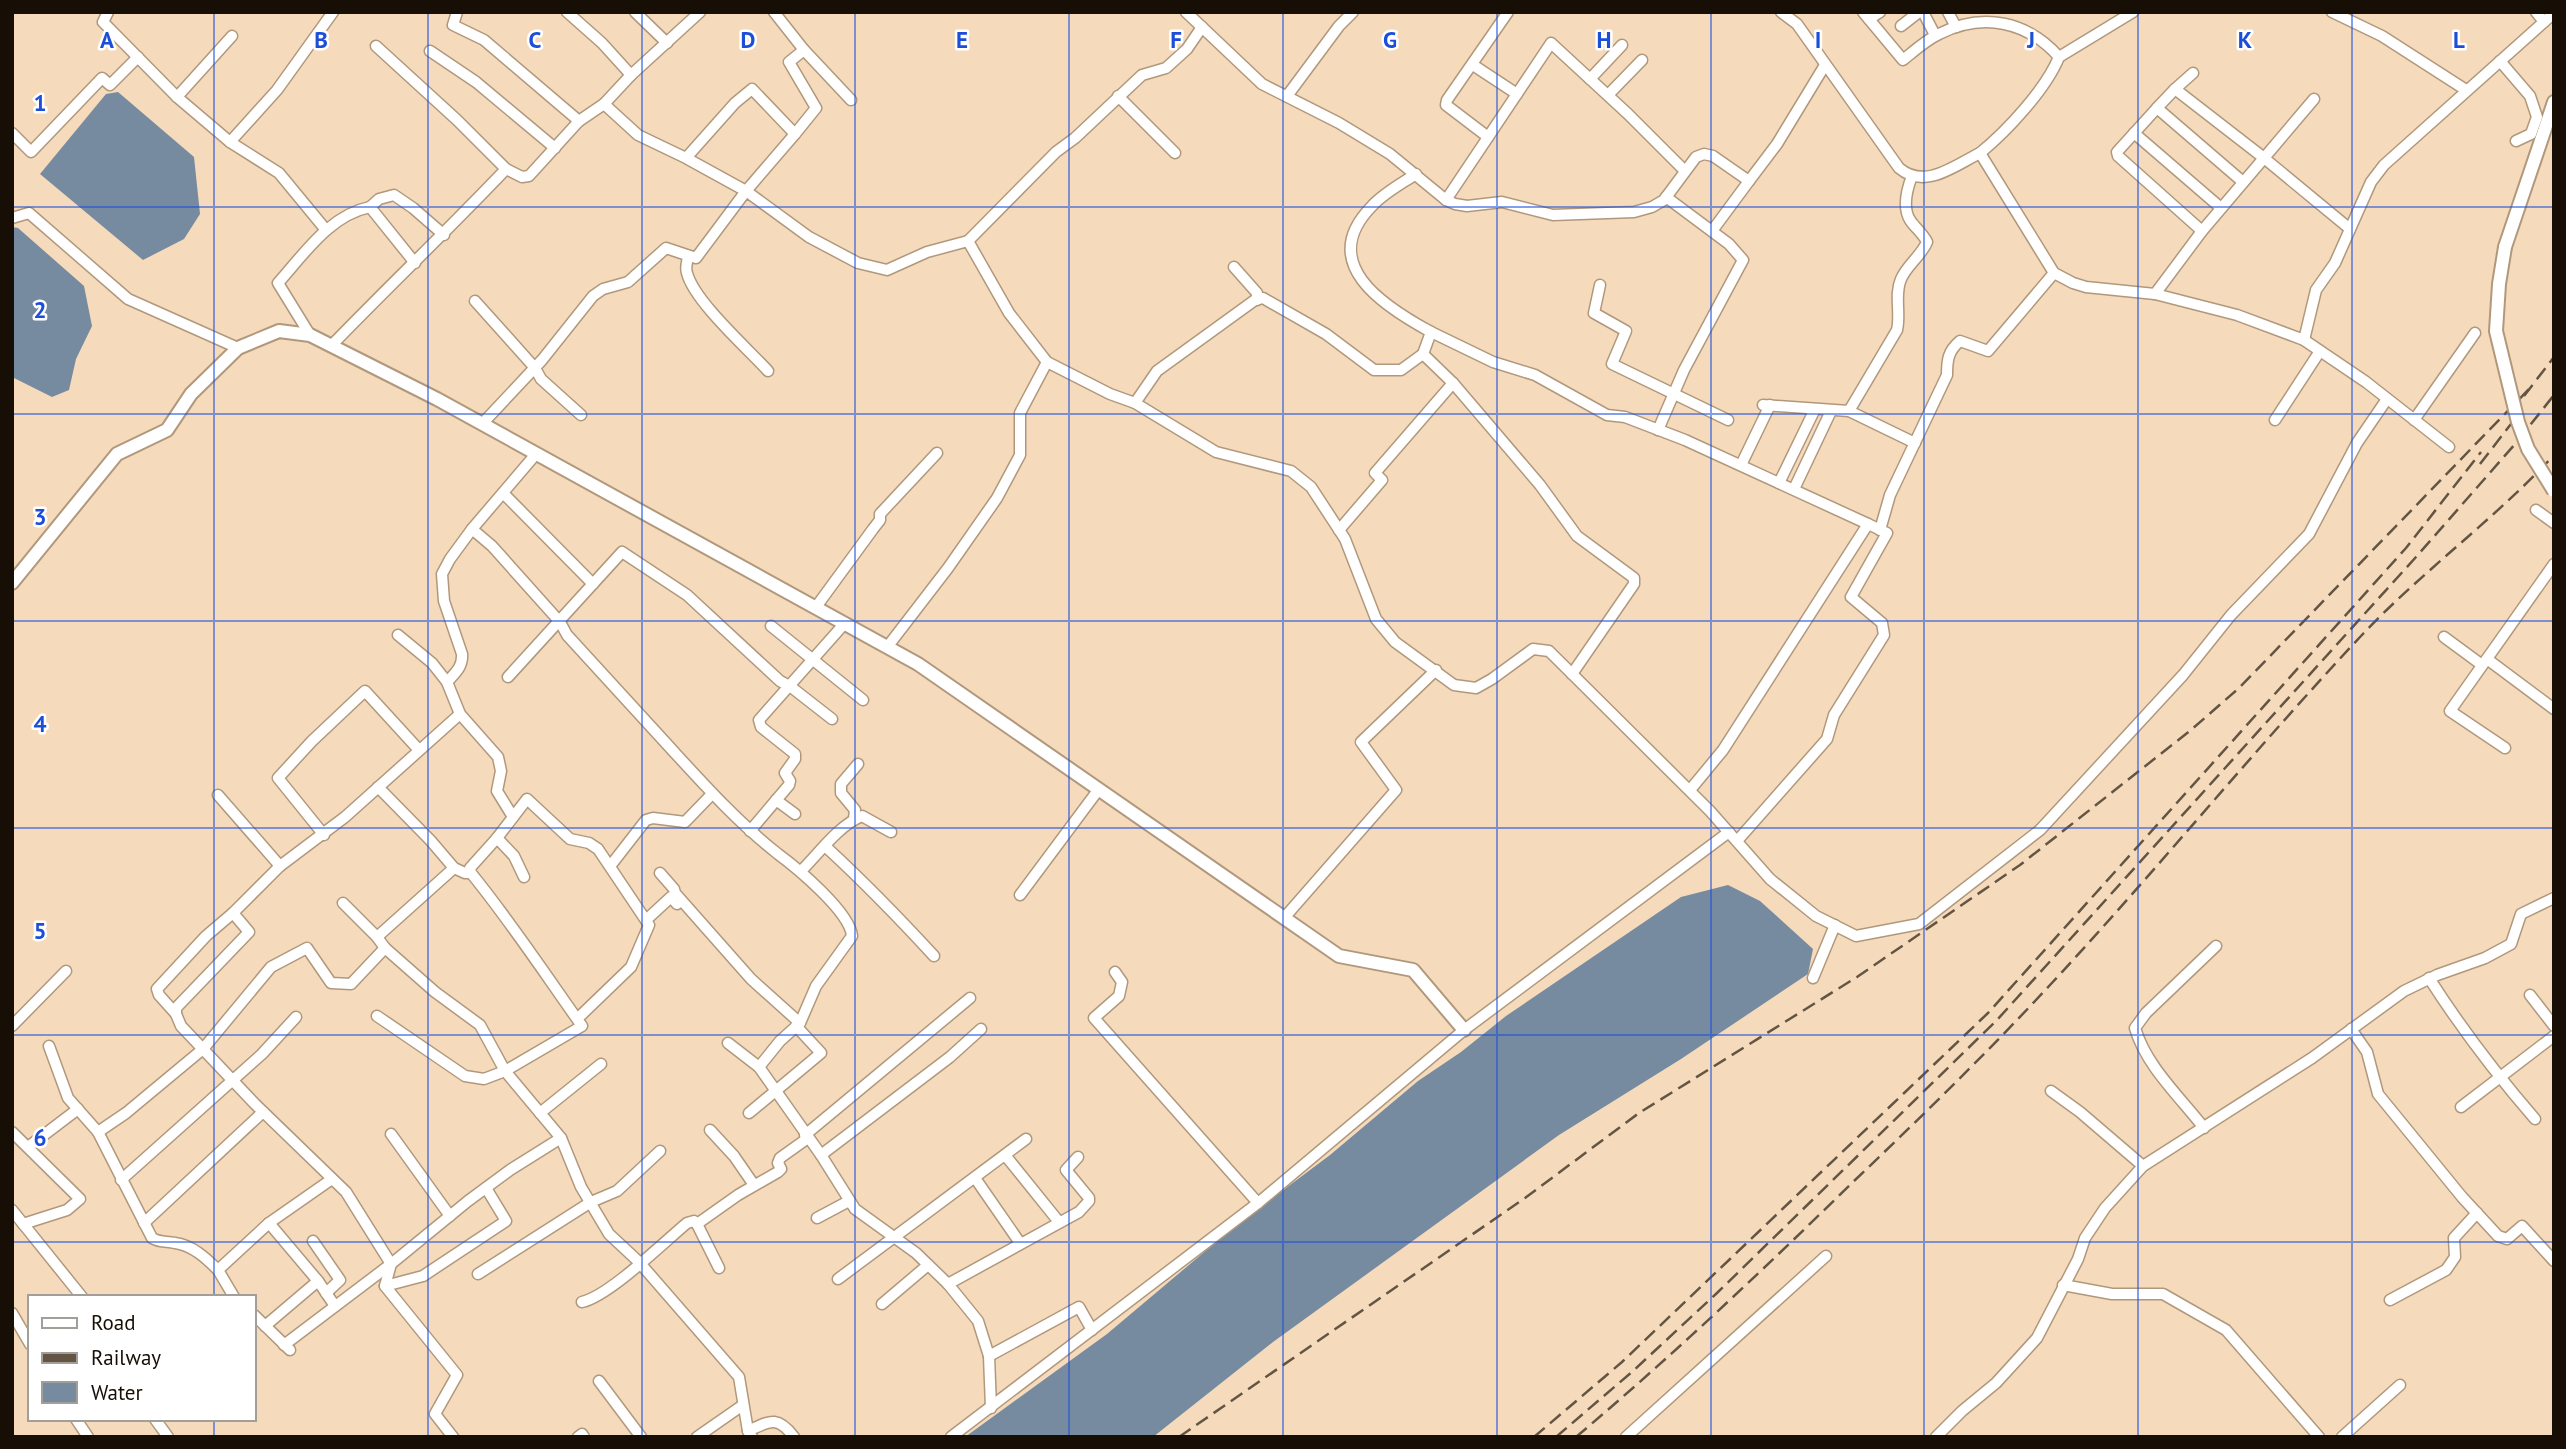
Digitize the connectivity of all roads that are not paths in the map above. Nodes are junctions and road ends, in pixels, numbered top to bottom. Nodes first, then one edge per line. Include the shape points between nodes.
1 (107, 12) edge
2 (334, 12) edge
3 (457, 12) edge
4 (567, 12) edge
5 (635, 12) edge
6 (700, 12) edge
7 (774, 12) edge
8 (1186, 12) edge
9 (1353, 12) edge
10 (1508, 12) edge
11 (1781, 12) edge
12 (1881, 12) edge
13 (1921, 12) edge
14 (1948, 12) edge
15 (2133, 12) edge
16 (2332, 12) edge
17 (2536, 12) edge
18 (2554, 13) edge
19 (1866, 16) edge
20 (2544, 22) junction
21 (1901, 26) dead end
22 (1202, 27) junction
23 (1956, 27) junction
24 (232, 36) dead end
25 (1936, 36) junction
26 (667, 43) junction
27 (376, 46) dead end
28 (1622, 46) dead end
29 (804, 50) junction
30 (430, 51) dead end
31 (138, 57) junction
32 (2059, 57) junction
33 (1642, 60) dead end
34 (2500, 61) junction
35 (1473, 65) junction
36 (1825, 65) junction
37 (2193, 73) dead end
38 (631, 75) junction
39 (1590, 79) junction
40 (2175, 89) junction
41 (2466, 90) junction
42 (1517, 94) junction
43 (1118, 96) junction
44 (1287, 96) junction
45 (1608, 96) junction
46 (177, 97) junction
47 (2314, 99) dead end
48 (851, 100) dead end
49 (2554, 102) edge
50 (604, 104) junction
51 (2157, 108) junction
52 (579, 121) junction
53 (12, 133) edge
54 (795, 134) junction
55 (2134, 134) junction
56 (1488, 137) junction
57 (2516, 141) dead end
58 (230, 142) junction
59 (555, 148) junction
60 (1175, 153) dead end
61 (1980, 153) junction
62 (686, 158) junction
63 (2264, 158) junction
64 (506, 169) junction
65 (1685, 172) junction
66 (1416, 174) junction
67 (1912, 176) junction
68 (1749, 181) junction
69 (2243, 183) junction
70 (746, 191) junction
71 (1666, 197) junction
72 (1446, 200) junction
73 (370, 207) junction
74 (2221, 208) junction
75 (12, 218) edge
76 (2350, 229) junction
77 (326, 230) junction
78 (1712, 231) junction
79 (2203, 231) junction
80 (444, 235) junction
81 (968, 241) junction
82 (688, 257) junction
83 (415, 262) junction
84 (1234, 267) dead end
85 (2054, 273) junction
86 (1600, 285) dead end
87 (2155, 295) junction
88 (1256, 300) junction
89 (475, 301) dead end
90 (1431, 332) junction
91 (2474, 333) dead end
92 (310, 335) junction
93 (2304, 340) junction
94 (331, 346) junction
95 (238, 348) junction
96 (2320, 351) junction
97 (1423, 354) junction
98 (1047, 362) junction
99 (535, 368) junction
100 (768, 371) dead end
101 (1453, 383) junction
102 (1673, 394) junction
103 (2387, 399) junction
104 (1135, 402) junction
105 (1815, 409) junction
106 (1831, 411) junction
107 (1849, 411) junction
108 (580, 415) dead end
109 (1728, 420) dead end
110 (2275, 420) dead end
111 (2414, 420) junction
112 (482, 424) junction
113 (1658, 430) junction
114 (1915, 443) junction
115 (2449, 447) dead end
116 (937, 453) dead end
117 (536, 454) junction
118 (1741, 465) junction
119 (1779, 483) junction
120 (1794, 489) junction
121 (2554, 491) edge
122 (503, 493) junction
123 (2536, 510) dead end
124 (2554, 523) edge
125 (1868, 524) junction
126 (472, 529) junction
127 (1339, 530) junction
128 (1880, 530) junction
129 (2554, 564) edge
130 (12, 583) edge
131 (593, 584) junction
132 (816, 607) junction
133 (559, 622) junction
134 (845, 623) junction
135 (771, 626) dead end
136 (398, 635) dead end
137 (2444, 637) dead end
138 (888, 646) junction
139 (812, 661) junction
140 (2485, 662) junction
141 (1436, 670) junction
142 (1572, 674) junction
143 (508, 677) dead end
144 (447, 682) junction
145 (791, 687) junction
146 (863, 700) dead end
147 (2554, 709) edge
148 (460, 714) junction
149 (832, 719) dead end
150 (2505, 748) dead end
151 (419, 750) junction
152 (858, 764) dead end
153 (378, 787) junction
154 (1099, 789) junction
155 (1690, 790) junction
156 (712, 794) junction
157 (218, 795) dead end
158 (776, 800) junction
159 (795, 814) dead end
160 (513, 817) junction
161 (854, 819) junction
162 (750, 831) junction
163 (891, 832) dead end
164 (1729, 832) junction
165 (324, 835) junction
166 (497, 838) junction
167 (1737, 841) junction
168 (826, 847) junction
169 (611, 865) junction
170 (280, 866) junction
171 (454, 868) junction
172 (802, 870) junction
173 (471, 873) junction
174 (660, 873) dead end
175 (524, 877) dead end
176 (1020, 895) dead end
177 (2554, 898) edge
178 (683, 901) junction
179 (343, 903) dead end
180 (233, 914) junction
181 (1284, 918) junction
182 (646, 920) junction
183 (1835, 925) junction
184 (377, 937) junction
185 (2216, 946) dead end
186 (384, 948) junction
187 (934, 956) dead end
188 (66, 971) dead end
189 (1115, 972) dead end
190 (1813, 978) dead end
191 (2429, 978) junction
192 (2530, 995) dead end
193 (971, 998) dead end
194 (176, 1014) junction
195 (377, 1016) dead end
196 (296, 1017) dead end
197 (577, 1019) junction
198 (798, 1025) junction
199 (12, 1026) edge
200 (2554, 1027) edge
201 (981, 1029) dead end
202 (2351, 1029) junction
203 (1464, 1030) junction
204 (2554, 1036) edge
205 (728, 1043) dead end
206 (49, 1046) dead end
207 (203, 1049) junction
208 (601, 1064) dead end
209 (759, 1067) junction
210 (505, 1071) junction
211 (2499, 1077) junction
212 (233, 1079) junction
213 (2051, 1091) dead end
214 (775, 1092) junction
215 (2461, 1107) dead end
216 (78, 1109) junction
217 (263, 1112) junction
218 (540, 1113) junction
219 (750, 1113) dead end
220 (2535, 1119) dead end
221 (2204, 1128) junction
222 (710, 1130) dead end
223 (12, 1132) edge
224 (98, 1132) junction
225 (391, 1134) dead end
226 (807, 1136) junction
227 (561, 1138) junction
228 (1026, 1139) dead end
229 (28, 1147) junction
230 (660, 1151) dead end
231 (821, 1155) junction
232 (1005, 1155) junction
233 (1078, 1157) dead end
234 (2143, 1166) junction
235 (975, 1178) junction
236 (332, 1179) junction
237 (121, 1180) junction
238 (754, 1185) junction
239 (486, 1188) junction
240 (849, 1201) junction
241 (591, 1202) junction
242 (1258, 1203) junction
243 (12, 1210) edge
244 (2477, 1213) junction
245 (450, 1216) junction
246 (817, 1218) dead end
247 (1059, 1222) junction
248 (23, 1223) junction
249 (144, 1223) junction
250 (269, 1223) junction
251 (697, 1224) junction
252 (894, 1237) junction
253 (313, 1241) dead end
254 (1020, 1243) junction
255 (1826, 1256) dead end
256 (2554, 1261) edge
257 (639, 1262) junction
258 (391, 1264) junction
259 (928, 1265) junction
260 (719, 1268) dead end
261 (218, 1270) junction
262 (478, 1275) dead end
263 (838, 1279) dead end
264 (318, 1281) junction
265 (948, 1284) junction
266 (2063, 1285) junction
267 (385, 1286) junction
268 (326, 1293) junction
269 (80, 1295) edge
270 (233, 1295) edge
271 (2390, 1300) dead end
272 (582, 1303) dead end
273 (882, 1304) dead end
274 (335, 1306) junction
275 (12, 1313) edge
276 (256, 1317) edge
277 (265, 1326) junction
278 (1093, 1330) junction
279 (28, 1341) edge
280 (989, 1356) junction
281 (599, 1381) dead end
282 (2400, 1385) dead end
283 (743, 1405) junction
284 (991, 1408) junction
285 (80, 1421) edge
286 (156, 1421) edge
287 (750, 1434) edge
288 (88, 1437) edge
289 (168, 1437) edge
290 (453, 1437) edge
291 (578, 1437) edge
292 (584, 1437) edge
293 (641, 1437) edge
294 (697, 1437) edge
295 (794, 1437) edge
296 (951, 1437) edge
297 (1626, 1437) edge
298 (1936, 1437) edge
299 (2319, 1437) edge
300 (2342, 1437) edge

1 - 31 street via 103,22
2 - 58 street via 277,90
3 - 52 street via 453,25 484,40
4 - 38 street
5 - 26 street
6 - 26 street
7 - 29 street
8 - 22 street
9 - 44 street
10 - 35 street
11 - 36 street via 1797,24
12 - 19 street
13 - 21 street
13 - 25 street
14 - 23 street
15 - 32 street
16 - 41 street via 2382,36
17 - 20 street
18 - 20 street
19 - 25 street via 1903,60
20 - 34 street
22 - 43 street via 1166,68 1142,75
22 - 44 street via 1262,85
23 - 25 street
23 - 32 street via 1993,20 2046,42
24 - 46 street
26 - 38 street
27 - 64 street
28 - 39 street
29 - 48 street
29 - 54 street via 789,62 816,108
30 - 59 street via 476,82
31 - 46 street
31 - 53 street via 110,85 102,78 31,152
32 - 61 street via 2017,117
33 - 45 street
34 - 41 street
34 - 57 street via 2530,96 2537,117 2531,134
35 - 42 street
35 - 56 street via 1446,105
36 - 67 street via 1899,168
36 - 68 street
37 - 40 street
38 - 50 street
39 - 42 street via 1551,43
39 - 45 street
40 - 51 street
40 - 63 street
41 - 76 street via 2384,165 2371,182
42 - 56 street
43 - 60 street
43 - 81 street via 1028,178
44 - 66 street via 1339,123
45 - 65 street
46 - 58 street
47 - 63 street
49 - 121 street, bridge via 2505,247 2496,331 2518,422 2528,449
50 - 52 street
50 - 62 street via 638,135
51 - 55 street
51 - 69 street
52 - 59 street
54 - 62 street via 752,89
54 - 70 street
55 - 74 street
55 - 79 street via 2118,156
56 - 72 street
58 - 77 street via 279,173
59 - 64 street via 529,176
61 - 67 street via 1929,178
61 - 85 street
62 - 70 street
63 - 69 street
63 - 76 street
64 - 80 street
65 - 68 street via 1704,154
65 - 71 street
66 - 72 street
66 - 90 street via 1362,218 1352,238 1351,263 1390,308
67 - 107 street via 1906,207 1927,242 1901,278 1897,330
68 - 78 street
69 - 74 street
70 - 81 street via 809,237 877,268 887,270
70 - 82 street via 695,258
71 - 72 street via 1634,212 1553,215 1510,203 1467,206
71 - 78 street
73 - 77 street via 352,212
73 - 80 street via 394,195
73 - 83 street
74 - 79 street
75 - 95 street via 29,213 128,299
76 - 93 street via 2316,290
77 - 92 street via 278,283
78 - 102 street via 1743,260
79 - 87 street
80 - 83 street
81 - 98 street via 1009,313
82 - 99 street via 666,248 628,282 593,296
82 - 100 street via 685,270 695,288
83 - 94 street
84 - 88 street via 1257,293
85 - 87 street via 2073,283
85 - 114 street via 1988,351 1960,341 1952,348 1947,375
86 - 102 street via 1594,313 1626,331 1611,363
87 - 93 street via 2237,315
88 - 97 street via 1263,298 1316,328 1374,370 1401,370
88 - 104 street via 1157,370
89 - 99 street
90 - 97 street
90 - 113 street via 1493,362 1535,375 1607,415
91 - 111 street
92 - 94 street
92 - 95 street via 279,331
93 - 96 street
94 - 112 street
95 - 130 street via 191,394 167,430 117,454
96 - 103 street
96 - 110 street
97 - 101 street
98 - 104 street
98 - 138 street via 1020,413 1020,455 997,498
99 - 108 street
99 - 112 street
101 - 127 street via 1375,473 1382,480
101 - 142 street via 1533,476 1577,536 1634,578
102 - 109 street
102 - 113 street
103 - 111 street
103 - 183 street via 2357,443 2309,534 2040,830 1920,924 1856,936
104 - 127 street via 1216,452 1291,471 1311,487
105 - 106 street
105 - 118 street via 1766,405
105 - 119 street
106 - 107 street
106 - 120 street
107 - 114 street
111 - 115 street
112 - 117 street
113 - 118 street
114 - 128 street via 1890,495
116 - 132 street via 880,514
117 - 122 street
117 - 132 street
118 - 119 street
119 - 120 street
120 - 125 street
122 - 126 street
122 - 131 street
123 - 124 street
125 - 128 street
125 - 155 street via 1723,750
126 - 133 street
126 - 144 street via 442,574 444,601 463,662
127 - 141 street via 1376,619 1395,642
128 - 167 street via 1887,533 1852,597 1882,623 1884,635 1834,715 1827,739
129 - 140 street
131 - 133 street
131 - 145 street via 622,552 687,595
132 - 134 street
133 - 143 street
133 - 156 street
134 - 138 street
134 - 139 street
135 - 139 street
136 - 144 street
137 - 140 street
138 - 154 street
139 - 145 street
139 - 146 street
140 - 147 street
140 - 150 street via 2450,711
141 - 142 street via 1454,685 1476,688 1533,649 1549,651
141 - 181 street via 1361,742 1396,790
142 - 155 street
144 - 148 street
145 - 149 street
145 - 158 street via 759,724 795,754 785,773 789,785
148 - 151 street
148 - 160 street via 498,757 497,791
151 - 153 street
151 - 165 street via 365,691 278,778
152 - 161 street via 841,784 841,793 855,810
153 - 165 street
153 - 171 street
154 - 176 street
154 - 181 street
155 - 164 street
156 - 162 street
156 - 169 street via 685,822 646,820
157 - 170 street
158 - 159 street
158 - 162 street
160 - 166 street
160 - 169 street via 527,799 562,834 589,843
161 - 163 street via 862,816
161 - 168 street
162 - 172 street
164 - 167 street
164 - 203 street
165 - 170 street
166 - 173 street via 470,868
166 - 175 street via 514,856
167 - 183 street via 1770,879 1816,916
168 - 172 street
168 - 187 street
169 - 182 street
170 - 180 street
171 - 173 street
171 - 184 street
172 - 198 street via 849,926 852,936 816,986
173 - 197 street
174 - 178 street
177 - 191 street via 2521,914 2511,944
178 - 182 street via 678,905 671,897
178 - 198 street
179 - 184 street
180 - 194 street via 249,932 176,1008
180 - 194 street via 157,989
181 - 203 street via 1339,956 1413,970
182 - 197 street via 649,925 631,967
183 - 190 street
184 - 186 street
185 - 221 street via 2135,1028 2139,1043
186 - 207 street via 351,984 331,983 307,948 284,958 271,967
186 - 210 street via 477,1023
188 - 199 street
189 - 242 street via 1122,982 1119,996 1094,1018
191 - 202 street
191 - 211 street
192 - 200 street
193 - 226 street
194 - 207 street
195 - 210 street via 466,1076 484,1079
196 - 212 street
197 - 210 street via 582,1026
198 - 209 street
198 - 214 street via 821,1053
201 - 231 street
202 - 221 street
202 - 244 street via 2367,1052 2378,1094
203 - 242 street
204 - 211 street
205 - 209 street
206 - 216 street via 68,1098
207 - 212 street
207 - 224 street
208 - 218 street
209 - 214 street
210 - 218 street
211 - 215 street
211 - 220 street
212 - 217 street
212 - 237 street
213 - 234 street
214 - 219 street
214 - 226 street
216 - 224 street
216 - 229 street
217 - 236 street
217 - 249 street
218 - 227 street
221 - 234 street
222 - 238 street
223 - 229 street
224 - 237 street
225 - 245 street
226 - 231 street
226 - 238 street via 780,1158 778,1172
227 - 239 street
227 - 241 street
228 - 232 street
229 - 248 street via 80,1199 66,1210
230 - 241 street via 617,1191
231 - 240 street
232 - 235 street
232 - 247 street
233 - 247 street via 1066,1170 1089,1201
234 - 266 street via 2105,1208
235 - 252 street
235 - 254 street
236 - 250 street
236 - 258 street via 346,1192
237 - 249 street
238 - 251 street
239 - 245 street
239 - 267 street via 506,1221 423,1276
240 - 246 street
240 - 252 street
241 - 257 street via 609,1234
241 - 262 street
242 - 278 street
243 - 248 street
244 - 256 street via 2498,1236 2507,1239 2522,1227
244 - 271 street via 2454,1238 2455,1257 2446,1270
245 - 258 street
247 - 254 street
248 - 269 street
249 - 261 street via 152,1238 201,1254
250 - 261 street
250 - 264 street
251 - 257 street via 687,1223
251 - 260 street
252 - 259 street
252 - 263 street
253 - 268 street via 340,1280
254 - 265 street
255 - 297 street
257 - 272 street via 595,1298
257 - 283 street via 739,1377
258 - 267 street
258 - 274 street
259 - 265 street
259 - 273 street
261 - 270 street
264 - 268 street
264 - 277 street
265 - 280 street via 978,1321
266 - 298 street via 2037,1338
266 - 299 street via 2112,1294 2163,1294 2226,1329
267 - 290 street via 457,1375 435,1414
268 - 274 street
274 - 277 street via 287,1347
275 - 279 street
276 - 277 street
278 - 280 street via 1079,1307
278 - 284 street
280 - 284 street
281 - 293 street
282 - 300 street
283 - 287 street
283 - 294 street
284 - 296 street
285 - 288 street
286 - 289 street
287 - 295 street via 777,1421
291 - 292 street

